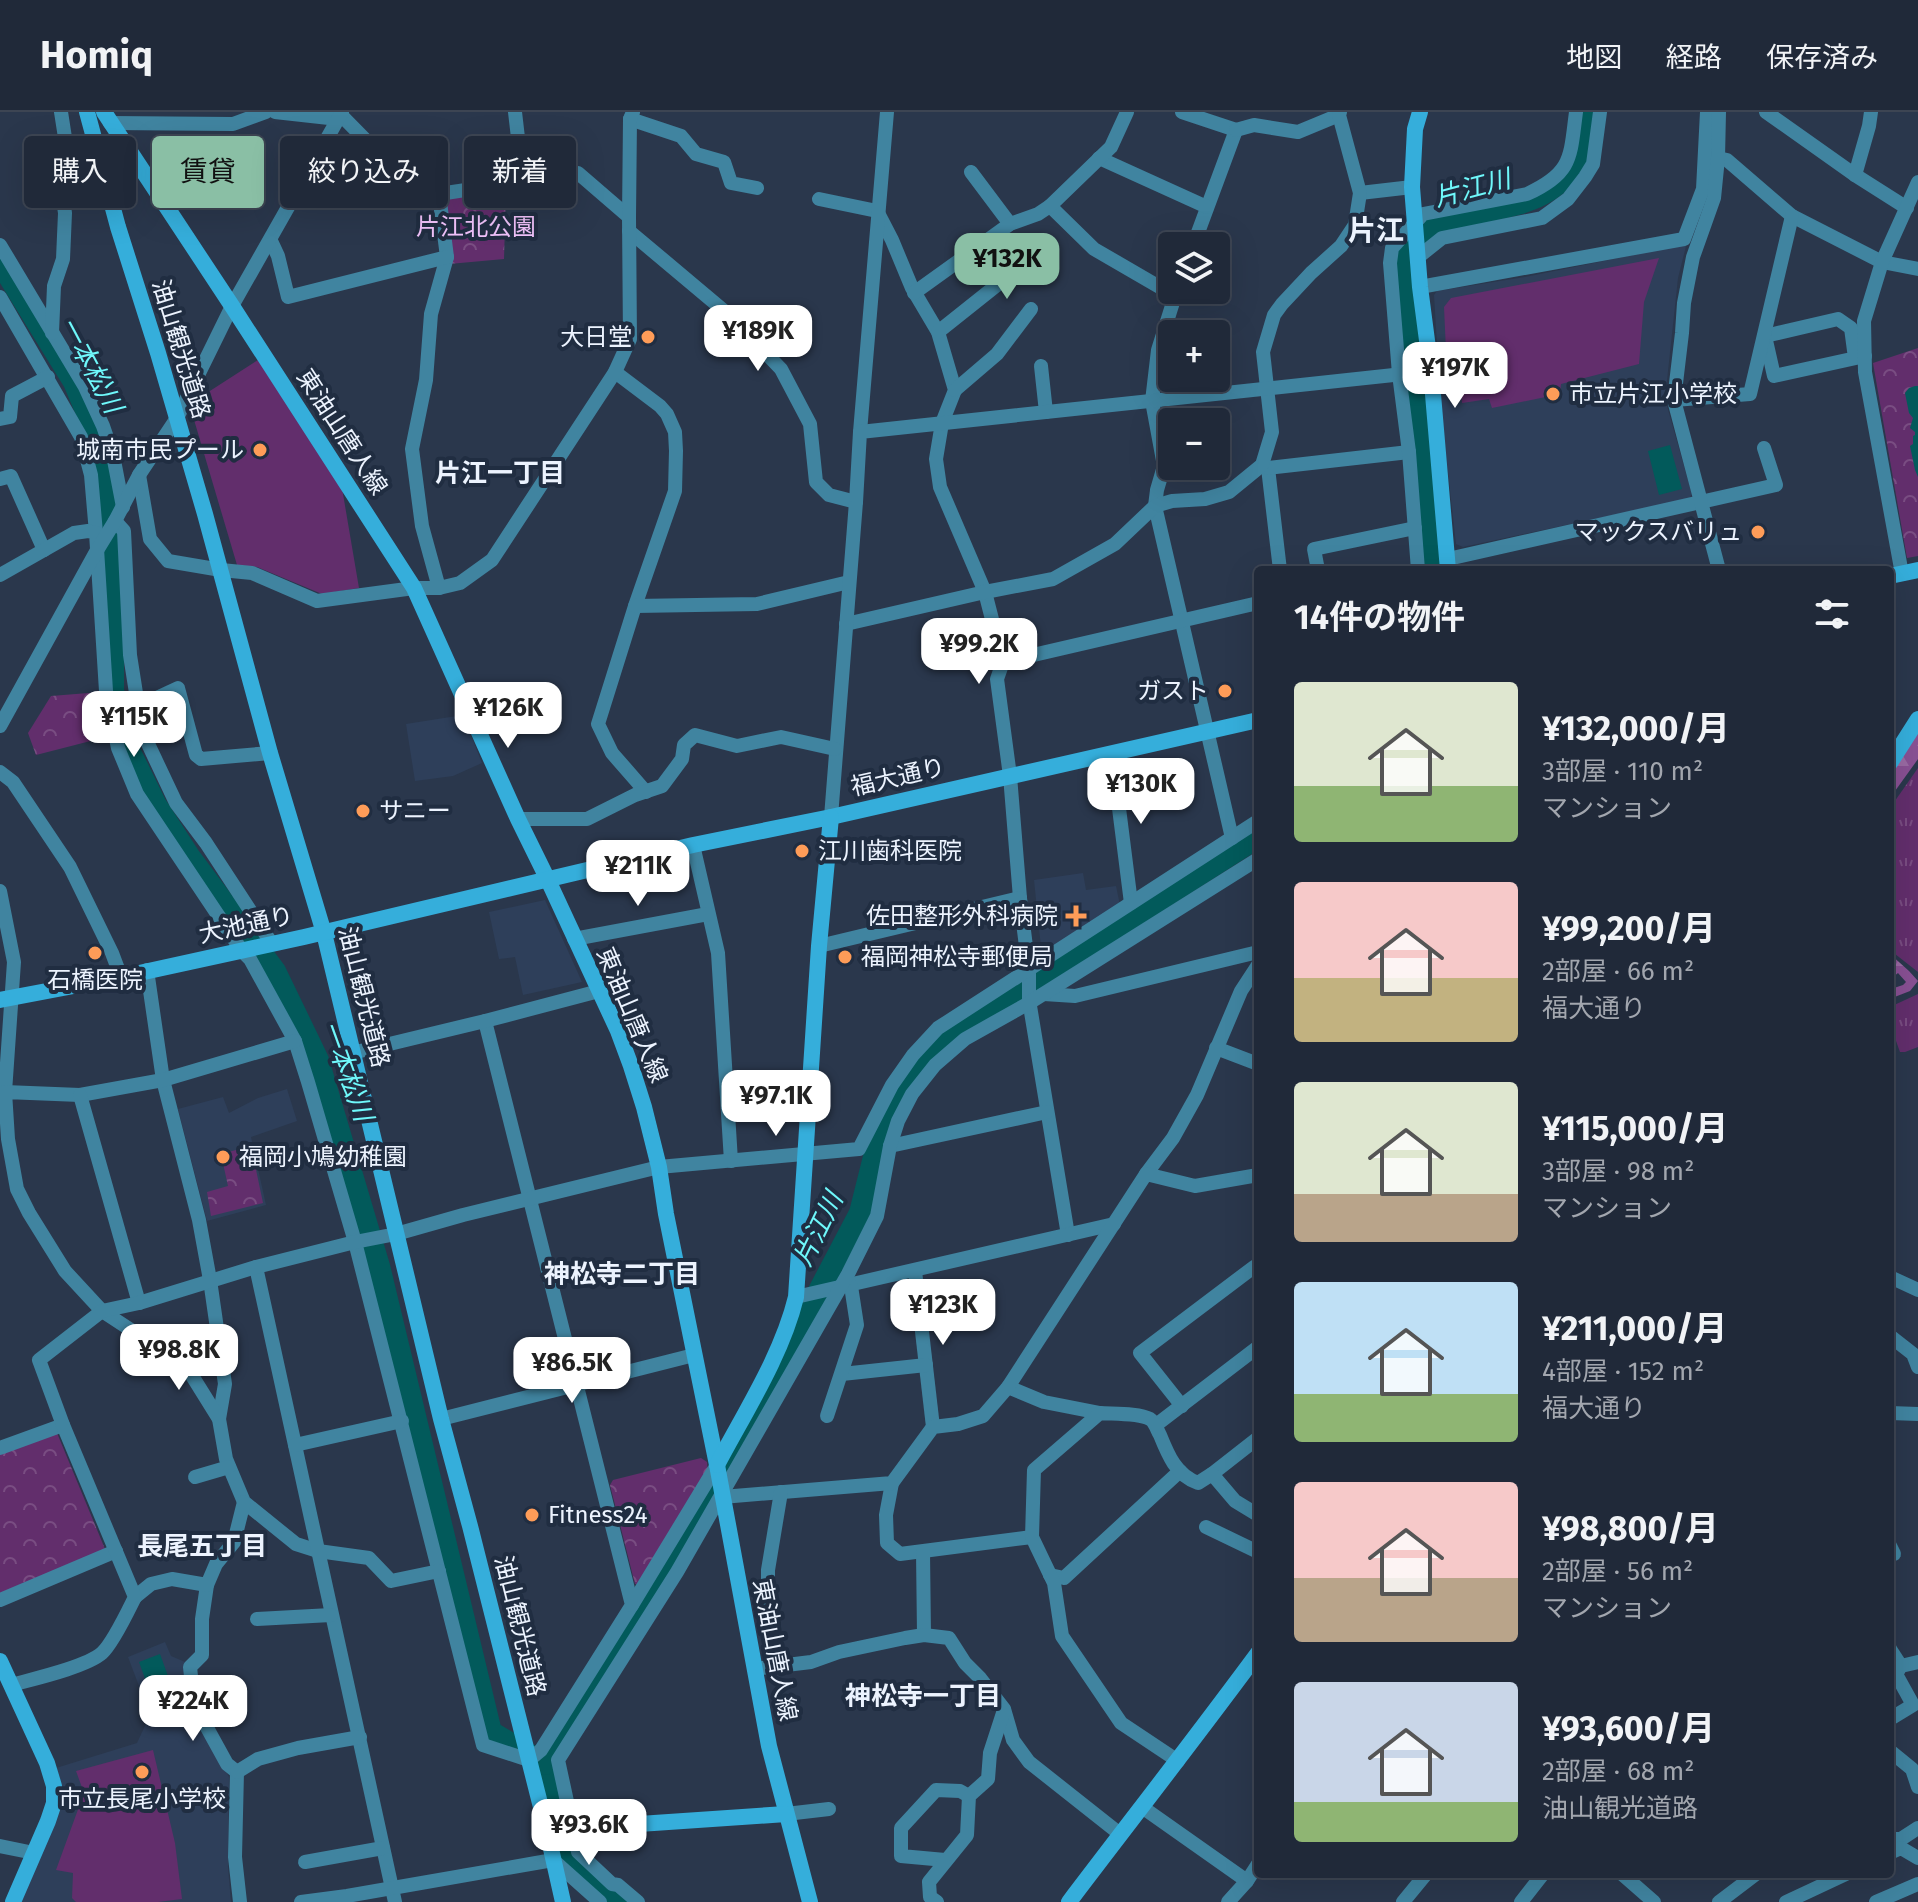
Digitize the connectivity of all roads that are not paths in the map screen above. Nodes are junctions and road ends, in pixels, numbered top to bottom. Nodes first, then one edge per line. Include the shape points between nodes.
1 (61, 112) edge
2 (87, 112) edge
3 (266, 112) edge
4 (275, 112) edge
5 (515, 112) edge
6 (887, 112) edge
7 (1127, 112) edge
8 (1182, 112) edge
9 (1420, 112) edge
10 (1576, 112) edge
11 (1600, 112) edge
12 (1707, 112) edge
13 (1719, 112) edge
14 (1766, 112) edge
15 (1871, 112) edge
16 (1339, 113) edge
17 (340, 115) edge
18 (632, 116) edge
19 (107, 117) edge
20 (1256, 118) edge
21 (1236, 130) junction
22 (361, 136) edge
23 (518, 136) edge
24 (1099, 158) junction
25 (1718, 158) junction
26 (971, 172) dead end
27 (576, 173) edge
28 (1855, 175) junction
29 (1918, 182) edge
30 (1412, 187) junction
31 (757, 188) dead end
32 (1360, 193) junction
33 (819, 199) dead end
34 (1050, 206) junction
35 (1207, 207) junction
36 (441, 208) edge
37 (1907, 208) junction
38 (877, 211) junction
39 (1792, 216) junction
40 (629, 224) junction
41 (1010, 224) junction
42 (1415, 225) junction
43 (1198, 232) edge
44 (271, 241) junction
45 (0, 245) edge
46 (970, 252) junction
47 (1417, 255) junction
48 (447, 257) junction
49 (1882, 262) junction
50 (1918, 269) edge
51 (1158, 283) edge
52 (1420, 287) junction
53 (914, 293) junction
54 (0, 297) edge
55 (1173, 304) edge
56 (232, 306) junction
57 (1031, 309) dead end
58 (938, 332) junction
59 (52, 333) junction
60 (1765, 336) junction
61 (1860, 357) junction
62 (1041, 366) dead end
63 (1427, 371) junction
64 (615, 372) junction
65 (1401, 374) junction
66 (48, 377) junction
67 (955, 390) junction
68 (1267, 390) junction
69 (1674, 400) junction
70 (1152, 401) junction
71 (1046, 412) junction
72 (177, 418) junction
73 (0, 419) edge
74 (942, 423) junction
75 (860, 432) junction
76 (1764, 448) dead end
77 (1409, 452) junction
78 (1265, 467) junction
79 (139, 475) junction
80 (0, 479) edge
81 (856, 502) junction
82 (1700, 502) junction
83 (1155, 506) junction
84 (123, 507) junction
85 (114, 524) junction
86 (1415, 528) junction
87 (96, 533) junction
88 (44, 550) junction
89 (96, 552) junction
90 (1448, 565) edge
91 (1279, 566) edge
92 (1317, 566) edge
93 (1418, 566) edge
94 (1718, 566) edge
95 (221, 570) junction
96 (1903, 574) edge
97 (0, 575) edge
98 (849, 582) junction
99 (414, 588) junction
100 (439, 588) junction
101 (985, 592) junction
102 (1254, 604) edge
103 (635, 606) junction
104 (1181, 621) junction
105 (846, 624) junction
106 (1003, 662) junction
107 (137, 707) junction
108 (1918, 719) edge
109 (1254, 721) edge
110 (0, 726) edge
111 (1208, 731) junction
112 (835, 749) junction
113 (270, 753) junction
114 (1112, 753) junction
115 (1894, 757) edge
116 (0, 772) edge
117 (1010, 776) junction
118 (646, 792) junction
119 (831, 817) junction
120 (518, 819) junction
121 (1254, 824) edge
122 (1232, 838) junction
123 (693, 845) junction
124 (1254, 862) edge
125 (548, 880) junction
126 (0, 891) edge
127 (1020, 898) junction
128 (1131, 903) junction
129 (708, 914) junction
130 (324, 933) junction
131 (574, 939) junction
132 (275, 944) junction
133 (819, 946) junction
134 (244, 950) junction
135 (1254, 953) edge
136 (147, 970) junction
137 (1254, 971) edge
138 (1028, 974) junction
139 (121, 977) junction
140 (599, 991) junction
141 (1043, 994) junction
142 (6, 999) edge
143 (1029, 1002) junction
144 (485, 1021) junction
145 (295, 1041) junction
146 (1216, 1048) junction
147 (352, 1053) junction
148 (1254, 1062) edge
149 (163, 1080) junction
150 (2, 1092) edge
151 (80, 1095) junction
152 (1047, 1112) junction
153 (890, 1146) junction
154 (806, 1154) junction
155 (731, 1161) junction
156 (659, 1167) junction
157 (1146, 1174) junction
158 (1254, 1176) edge
159 (17, 1189) junction
160 (0, 1194) edge
161 (529, 1199) junction
162 (1114, 1224) junction
163 (1068, 1235) junction
164 (388, 1236) junction
165 (357, 1241) junction
166 (256, 1267) junction
167 (1254, 1267) edge
168 (915, 1271) junction
169 (1894, 1279) edge
170 (210, 1280) junction
171 (841, 1288) junction
172 (1918, 1290) edge
173 (803, 1296) junction
174 (139, 1303) junction
175 (102, 1311) junction
176 (1894, 1339) edge
177 (1254, 1350) edge
178 (694, 1355) junction
179 (1916, 1357) edge
180 (926, 1365) junction
181 (842, 1374) junction
182 (577, 1384) junction
183 (1008, 1387) junction
184 (1182, 1406) junction
185 (1100, 1413) junction
186 (1894, 1413) edge
187 (1918, 1414) edge
188 (827, 1416) dead end
189 (219, 1419) junction
190 (441, 1419) junction
191 (402, 1421) junction
192 (63, 1425) junction
193 (1156, 1425) junction
194 (933, 1427) junction
195 (1254, 1441) edge
196 (295, 1445) junction
197 (0, 1448) edge
198 (229, 1467) junction
199 (717, 1467) junction
200 (1180, 1471) junction
201 (1212, 1474) junction
202 (195, 1477) dead end
203 (892, 1483) junction
204 (781, 1492) junction
205 (721, 1494) junction
206 (244, 1502) junction
207 (1254, 1513) edge
208 (1206, 1527) dead end
209 (1032, 1537) junction
210 (1254, 1550) edge
211 (116, 1551) junction
212 (318, 1551) junction
213 (923, 1552) junction
214 (439, 1571) junction
215 (1050, 1575) junction
216 (207, 1585) junction
217 (135, 1597) junction
218 (0, 1600) edge
219 (632, 1605) junction
220 (331, 1615) junction
221 (257, 1619) dead end
222 (924, 1635) junction
223 (1894, 1655) edge
224 (1254, 1658) edge
225 (1918, 1662) edge
226 (1, 1666) edge
227 (773, 1666) junction
228 (1901, 1666) junction
229 (754, 1669) junction
230 (11, 1685) junction
231 (1004, 1709) junction
232 (1894, 1717) edge
233 (360, 1737) junction
234 (1894, 1754) edge
235 (532, 1757) junction
236 (1178, 1761) junction
237 (237, 1772) junction
238 (1917, 1783) edge
239 (969, 1796) junction
240 (1142, 1807) junction
241 (829, 1809) dead end
242 (786, 1814) junction
243 (571, 1828) junction
244 (1918, 1828) edge
245 (549, 1831) junction
246 (1120, 1834) junction
247 (1896, 1845) edge
248 (0, 1846) edge
249 (383, 1848) junction
250 (34, 1853) junction
251 (1918, 1858) edge
252 (553, 1860) junction
253 (945, 1860) junction
254 (305, 1862) dead end
255 (1254, 1870) edge
256 (1423, 1878) edge
257 (1540, 1878) edge
258 (1627, 1878) edge
259 (1751, 1878) edge
260 (1837, 1878) edge
261 (1247, 1881) junction
262 (1918, 1884) edge
263 (393, 1894) edge
264 (13, 1902) edge
265 (240, 1902) edge
266 (301, 1902) edge
267 (563, 1902) edge
268 (600, 1902) edge
269 (638, 1902) edge
270 (810, 1902) edge
271 (937, 1902) edge
272 (1069, 1902) edge
273 (1228, 1902) edge
274 (1403, 1902) edge
275 (1521, 1902) edge
276 (1654, 1902) edge
277 (1719, 1902) edge
278 (1786, 1902) edge
279 (1876, 1902) edge

1 - 59 street via 65,213
2 - 72 street, 油山観光道路
3 - 19 street via 233,124
4 - 17 street
5 - 23 street
6 - 38 street
7 - 24 street via 1111,147
8 - 21 street
9 - 30 street
10 - 42 street via 1570,155 1560,174 1542,187 1423,214
11 - 47 street via 1593,164 1568,199 1542,218 1442,238
12 - 52 street via 1703,189 1684,239
13 - 25 street
14 - 28 street
15 - 28 street
16 - 20 street via 1298,132
16 - 32 street
17 - 22 street
17 - 44 street
18 - 31 street via 681,136 696,154 724,162 731,183
18 - 40 street
19 - 56 street, 東油山唐人線
20 - 21 street
21 - 35 street
24 - 34 street
24 - 35 street
25 - 39 street
25 - 69 street via 1714,198 1684,303
26 - 41 street
27 - 40 street
28 - 37 street
29 - 37 street
30 - 32 street
30 - 42 street
32 - 68 street via 1355,225 1341,246 1274,315 1263,352
33 - 38 street
34 - 41 street
34 - 51 street via 1094,249
35 - 43 street
36 - 48 street
37 - 49 street
38 - 53 street
38 - 75 street
39 - 49 street
39 - 60 street
40 - 64 street via 630,339
40 - 81 street via 781,369 810,424 816,482 829,495
41 - 46 street
42 - 47 street
42 - 65 street via 1392,248 1390,263
44 - 48 street via 288,297
44 - 56 street
45 - 59 street
46 - 53 street
46 - 58 street via 997,285
47 - 52 street
48 - 100 street via 431,314 426,380 412,449 422,526
49 - 50 street
49 - 61 street via 1864,321
52 - 63 street
53 - 58 street
54 - 66 street
55 - 70 street via 1158,350
56 - 72 street
56 - 99 street, 東油山唐人線
57 - 67 street via 997,354
58 - 67 street
59 - 84 street via 103,426
60 - 61 street via 1838,319 1851,328
60 - 61 street via 1774,376
60 - 69 street via 1750,394
61 - 96 street
62 - 71 street
63 - 65 street
63 - 90 street
64 - 100 street via 492,560 460,583
64 - 103 street via 660,406 675,432 675,491
65 - 68 street
65 - 77 street
66 - 73 street via 12,396 10,417
66 - 87 street via 81,437 91,475
67 - 74 street
68 - 70 street
68 - 78 street via 1272,432
69 - 82 street
70 - 71 street
70 - 83 street via 1164,466
71 - 74 street
72 - 79 street
72 - 95 street, 油山観光道路
74 - 75 street
74 - 101 street via 936,459 940,487
75 - 81 street
76 - 82 street via 1776,485
77 - 78 street
77 - 86 street
78 - 83 street via 1229,492
78 - 91 street
79 - 84 street
79 - 95 street via 150,539 168,561
80 - 88 street via 11,476
81 - 98 street
82 - 90 street
82 - 94 street
83 - 101 street via 1115,544 1053,579
83 - 104 street
84 - 85 street
85 - 89 street
85 - 107 street via 124,531
86 - 92 street via 1314,549
86 - 93 street
87 - 88 street via 74,533
87 - 89 street
88 - 97 street
89 - 110 street
89 - 134 street via 106,691 118,748 137,794
95 - 99 street via 252,573 317,601
95 - 113 street, 油山観光道路
98 - 103 street via 757,604
98 - 105 street
99 - 100 street
99 - 120 street, 東油山唐人線
101 - 105 street
101 - 106 street
102 - 104 street
103 - 118 street via 598,724 612,753
104 - 106 street
104 - 111 street
105 - 112 street
106 - 117 street via 997,679
107 - 113 street via 178,688 201,759
107 - 132 street via 142,731 176,803
108 - 115 street
109 - 111 street, 福大通り
111 - 114 street, 福大通り
111 - 122 street
112 - 118 street via 781,737 737,746 695,735 662,786
112 - 119 street
113 - 130 street, 油山観光道路
114 - 117 street, 福大通り
114 - 128 street
116 - 139 street via 13,782 70,867
117 - 119 street, 福大通り
117 - 127 street
118 - 120 street via 587,819
119 - 123 street, 福大通り
119 - 133 street
120 - 125 street, 東油山唐人線
121 - 122 street
122 - 128 street
123 - 125 street, 福大通り
123 - 129 street
124 - 141 street
125 - 130 street, 大池通り
125 - 131 street, 東油山唐人線
126 - 142 street via 14,962
127 - 133 street
127 - 138 street
128 - 138 street
129 - 131 street
129 - 155 street via 718,953
130 - 132 street, 大池通り
130 - 147 street, 油山観光道路
131 - 140 street, 東油山唐人線
132 - 134 street, 大池通り
133 - 154 street
134 - 136 street, 大池通り
134 - 145 street
135 - 141 street via 1075,996
136 - 139 street, 大池通り
136 - 149 street
137 - 146 street
138 - 143 street
138 - 154 street via 938,1028 892,1085 859,1149
139 - 142 street, 大池通り
140 - 144 street
140 - 156 street, 東油山唐人線 via 631,1066
141 - 143 street
142 - 150 street
143 - 152 street
143 - 153 street via 965,1039 935,1065 912,1094
144 - 147 street
144 - 161 street
145 - 149 street
145 - 165 street
146 - 148 street
146 - 157 street via 1197,1095
147 - 164 street, 油山観光道路
149 - 151 street
149 - 170 street
150 - 151 street
150 - 159 street
151 - 174 street
152 - 153 street
152 - 163 street
153 - 171 street via 877,1216
154 - 155 street
154 - 173 street
155 - 156 street
156 - 161 street
156 - 178 street, 東油山唐人線
157 - 158 street via 1195,1186
157 - 162 street
159 - 160 street
159 - 175 street via 65,1271
161 - 164 street
161 - 182 street
162 - 163 street
162 - 183 street
163 - 168 street
164 - 165 street
164 - 190 street, 油山観光道路
165 - 166 street
165 - 191 street
166 - 170 street
166 - 196 street
167 - 184 street via 1140,1353
168 - 171 street
168 - 180 street
169 - 172 street
170 - 174 street
170 - 189 street via 224,1365
171 - 173 street
171 - 181 street via 857,1325
171 - 205 street
173 - 199 street
174 - 175 street
175 - 189 street via 186,1366
175 - 192 street via 39,1360
176 - 179 street
177 - 184 street
178 - 182 street
178 - 199 street, 東油山唐人線
180 - 181 street
180 - 194 street
181 - 188 street
182 - 190 street
182 - 219 street
183 - 185 street via 1044,1402
183 - 194 street via 983,1416
184 - 193 street
185 - 193 street via 1137,1416
185 - 209 street via 1034,1470
186 - 187 street
189 - 198 street
190 - 235 street, 油山観光道路
191 - 196 street
191 - 214 street
192 - 197 street
192 - 211 street
193 - 200 street via 1168,1457
194 - 203 street
195 - 201 street
196 - 212 street
198 - 202 street
198 - 206 street
199 - 205 street, 東油山唐人線
199 - 219 street
200 - 201 street via 1198,1483
200 - 215 street via 1064,1578
201 - 207 street via 1235,1501
203 - 204 street
203 - 213 street via 887,1543 900,1554
204 - 205 street
204 - 227 street via 768,1570
205 - 229 street, 東油山唐人線
205 - 243 street via 558,1760
206 - 212 street via 296,1544
206 - 216 street via 234,1542
208 - 210 street
209 - 213 street
209 - 215 street
211 - 217 street
211 - 218 street
212 - 214 street via 369,1558 391,1581
212 - 220 street
213 - 222 street
214 - 235 street via 483,1745
215 - 236 street via 1062,1636 1121,1723
216 - 217 street via 172,1579 151,1584
216 - 237 street via 202,1655 190,1667 194,1704 227,1764
217 - 230 street via 102,1653 75,1667
219 - 235 street
220 - 221 street
220 - 233 street
222 - 227 street
222 - 231 street via 949,1638
223 - 228 street
224 - 236 street
225 - 228 street
226 - 230 street
227 - 229 street
228 - 232 street via 1896,1674 1913,1705
229 - 242 street, 東油山唐人線
230 - 250 street via 54,1786 54,1803
231 - 239 street via 988,1779
231 - 246 street via 1013,1740 1029,1762
233 - 237 street via 258,1759
233 - 249 street
234 - 238 street via 1912,1769
235 - 245 street, 油山観光道路
236 - 240 street
237 - 265 street
239 - 253 street via 967,1835
239 - 253 street via 936,1790 901,1828 901,1856
240 - 246 street
240 - 261 street
241 - 242 street
242 - 243 street
242 - 270 street, 東油山唐人線
243 - 245 street
243 - 269 street via 578,1852
244 - 247 street
245 - 252 street, 油山観光道路
246 - 272 street
247 - 251 street
248 - 250 street
249 - 254 street
249 - 263 street
250 - 264 street
252 - 263 street
252 - 267 street, 油山観光道路
252 - 268 street
253 - 271 street via 929,1882 930,1897
255 - 261 street
256 - 274 street
257 - 275 street
258 - 276 street
259 - 277 street
260 - 278 street
261 - 273 street
262 - 279 street
263 - 266 street

